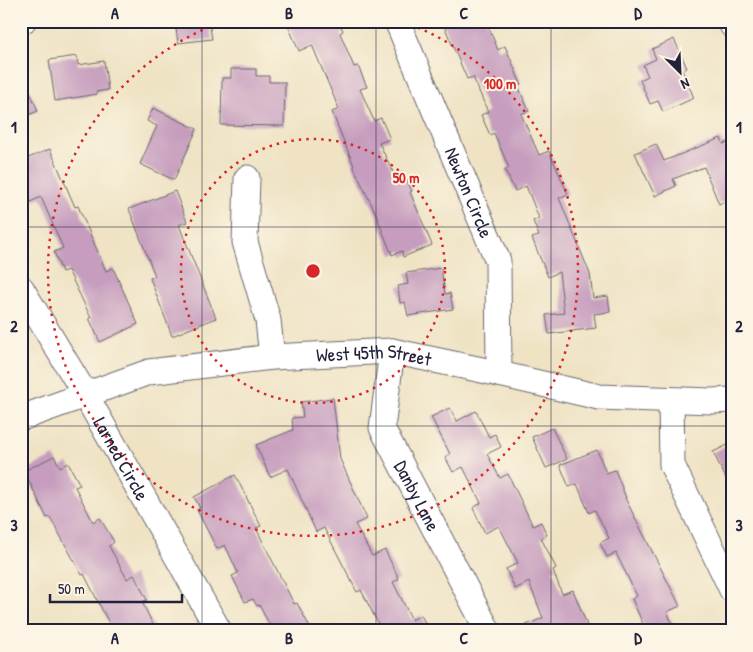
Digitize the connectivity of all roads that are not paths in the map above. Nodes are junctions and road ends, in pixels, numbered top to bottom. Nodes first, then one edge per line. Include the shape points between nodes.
1 (397, 21) edge
2 (730, 21) edge
3 (732, 25) edge
4 (247, 178) dead end
5 (21, 288) edge
6 (392, 352) junction
7 (272, 357) junction
8 (499, 374) junction
9 (85, 394) junction
10 (671, 400) junction
11 (732, 400) edge
12 (21, 418) edge
13 (732, 590) edge
14 (219, 631) edge
15 (488, 631) edge

1 - 8 street, Newton Circle via 498,261
2 - 3 street
4 - 7 street via 245,242 268,320
5 - 9 street, Larned Circle
6 - 7 street, West 45th Street
6 - 8 street, West 45th Street
6 - 15 street, Danby Lane via 382,428
7 - 9 street, West 45th Street via 149,372
8 - 10 street, West 45th Street via 599,396
9 - 12 street, West 45th Street
9 - 14 street, Larned Circle
10 - 11 street, West 45th Street
10 - 13 street via 672,465

